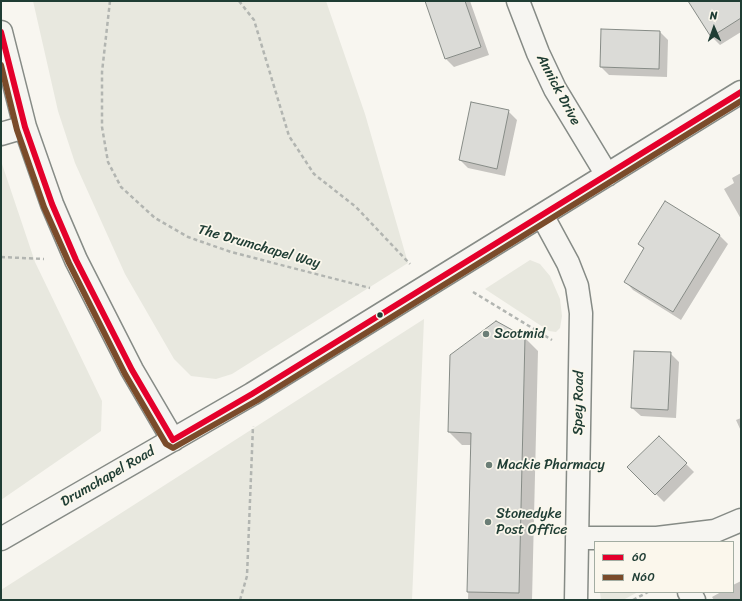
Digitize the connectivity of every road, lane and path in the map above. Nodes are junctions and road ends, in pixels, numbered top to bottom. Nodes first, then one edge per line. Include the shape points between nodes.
1 (110, 1) edge
2 (239, 1) edge
3 (518, 1) edge
4 (1, 32) edge
5 (741, 92) edge
6 (25, 127) junction
7 (1, 134) edge
8 (606, 175) junction
9 (542, 215) junction
10 (1, 257) edge
11 (76, 260) junction
12 (437, 280) junction
13 (404, 300) junction
14 (580, 357) junction
15 (252, 394) junction
16 (173, 440) junction
17 (741, 520) edge
18 (577, 538) junction
19 (1, 539) edge
20 (659, 540) edge
21 (646, 593) edge
22 (240, 600) edge
23 (576, 600) edge
24 (633, 600) edge

1 - 13 path, The Drumchapel Way via 102,72 102,127 108,162 121,187 155,218 188,237 231,252 362,285
2 - 12 path via 254,20 289,136 314,174 356,207
3 - 8 street, Annick Drive via 555,89
4 - 6 street
5 - 8 street, Drumchapel Road
6 - 7 street
6 - 11 street via 52,204
8 - 9 street, Drumchapel Road
9 - 12 street, Drumchapel Road
9 - 14 street, Spey Road via 568,263 577,286 581,313
10 - 11 path
11 - 16 street via 132,370
12 - 13 street, Drumchapel Road
12 - 14 path
13 - 15 street, Drumchapel Road
14 - 18 street, Spey Road
15 - 16 street, Drumchapel Road
15 - 22 path via 253,438 247,576
16 - 19 street, Drumchapel Road
17 - 20 street via 715,531
18 - 20 street
18 - 23 street, Spey Road
21 - 24 path

